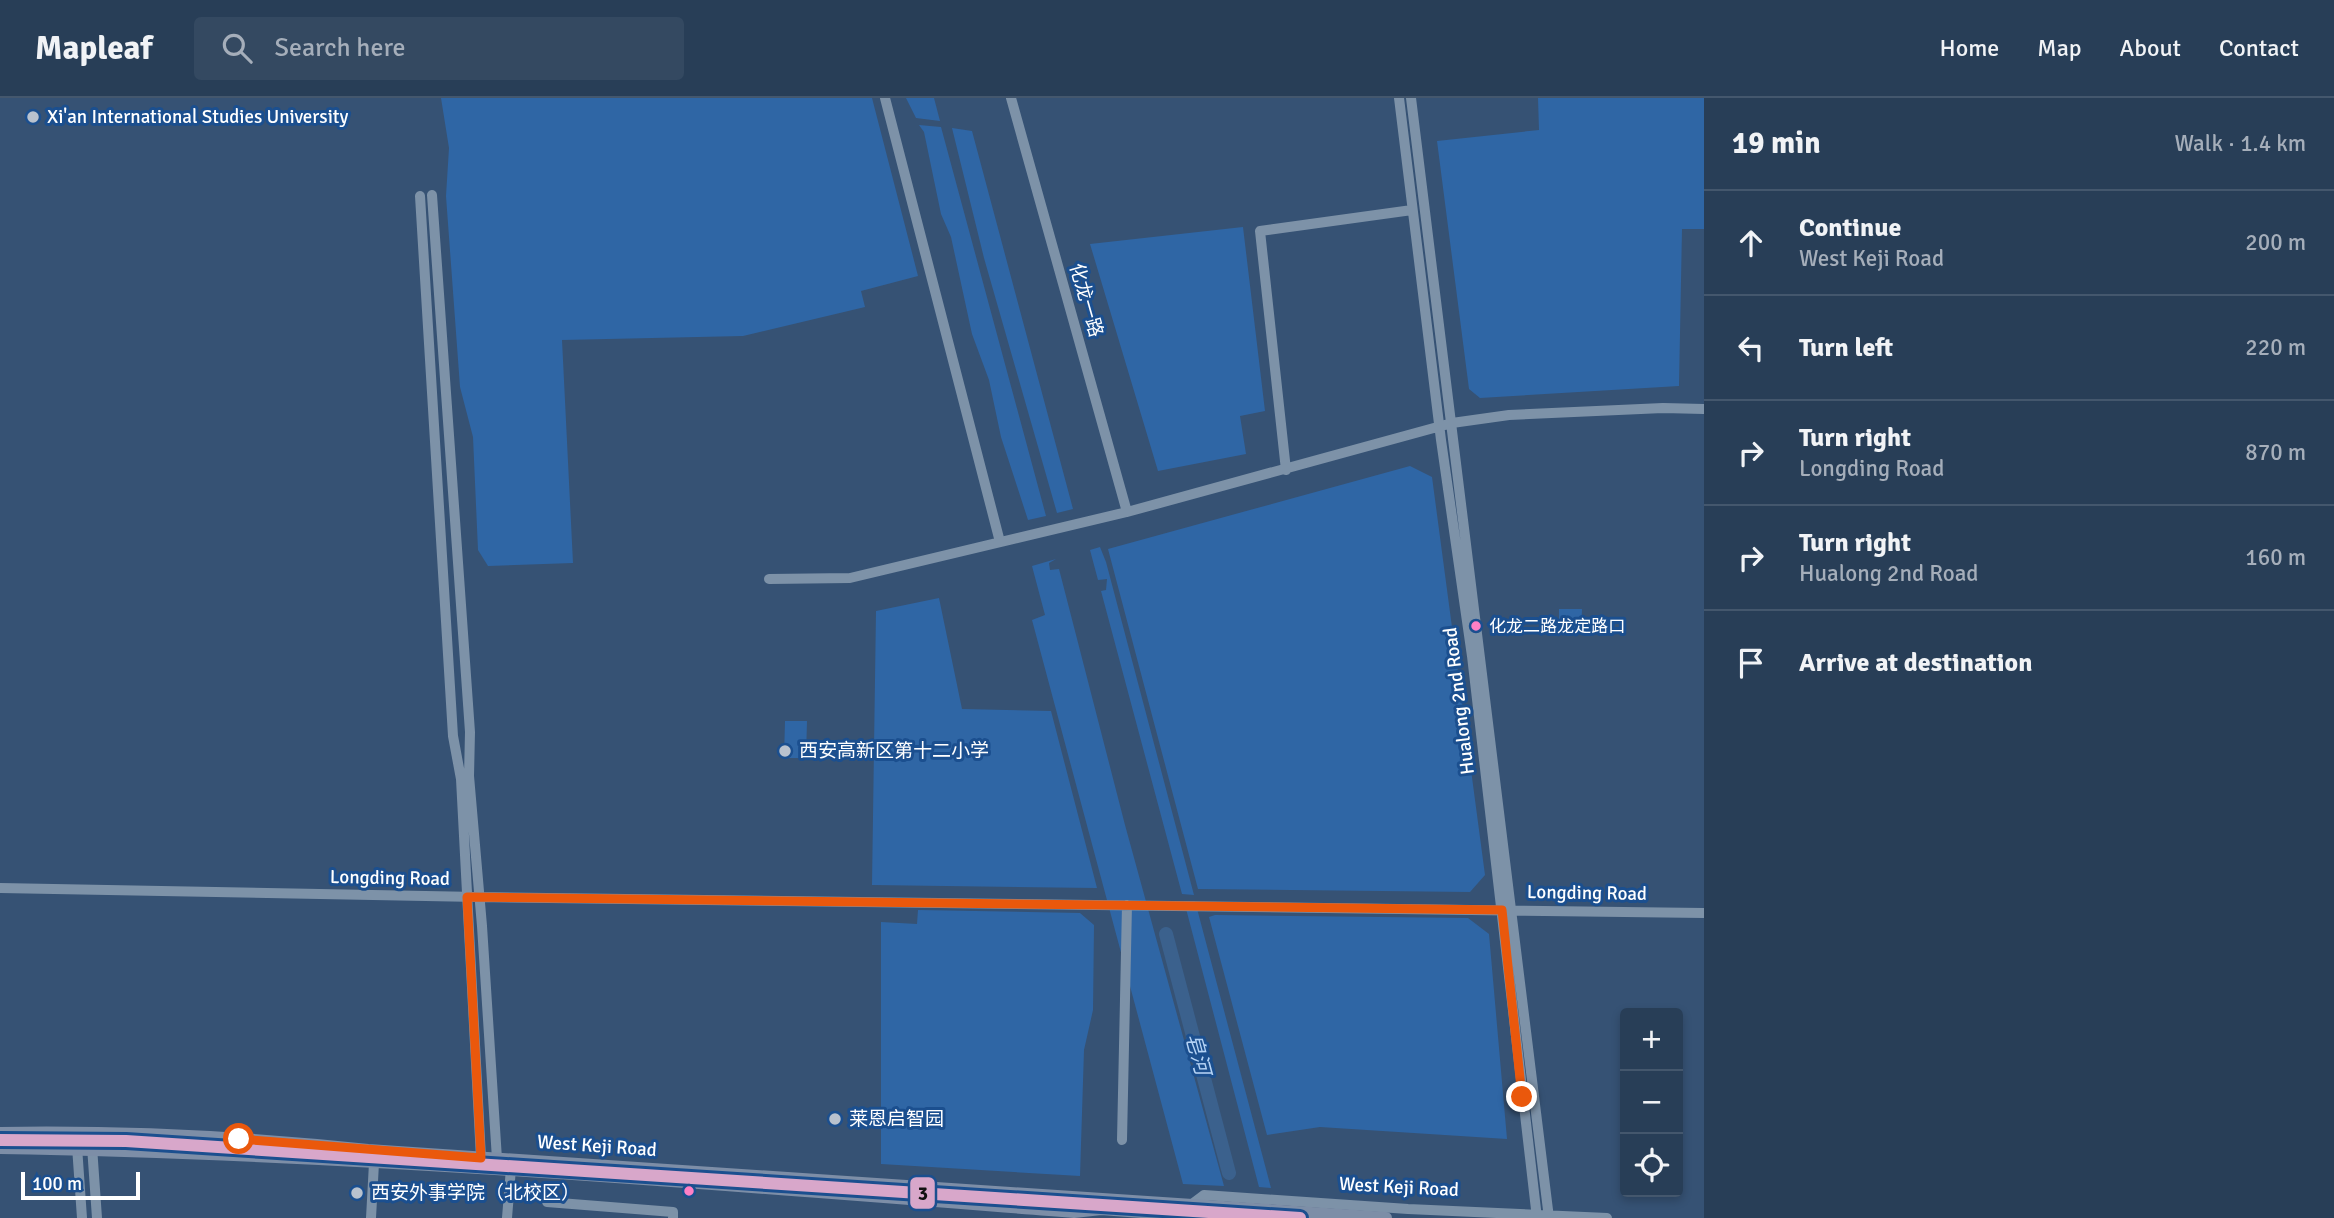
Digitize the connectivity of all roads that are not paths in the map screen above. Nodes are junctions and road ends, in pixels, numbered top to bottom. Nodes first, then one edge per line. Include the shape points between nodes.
1 (885, 98) edge
2 (1011, 98) edge
3 (1399, 98) edge
4 (1411, 98) edge
5 (432, 195) dead end
6 (420, 196) dead end
7 (1412, 210) junction
8 (1704, 409) edge
9 (1452, 423) junction
10 (1440, 427) junction
11 (1286, 470) junction
12 (1127, 512) junction
13 (1000, 542) junction
14 (769, 579) dead end
15 (0, 888) edge
16 (472, 897) junction
17 (1128, 905) junction
18 (1506, 910) junction
19 (1704, 913) edge
20 (76, 1132) junction
21 (91, 1132) junction
22 (0, 1133) edge
23 (1122, 1140) dead end
24 (0, 1148) edge
25 (77, 1149) junction
26 (92, 1149) junction
27 (481, 1158) junction
28 (497, 1158) junction
29 (374, 1163) junction
30 (511, 1168) junction
31 (547, 1202) dead end
32 (1101, 1203) edge
33 (1122, 1204) edge
34 (1192, 1204) junction
35 (1537, 1216) edge
36 (1548, 1217) edge
37 (82, 1218) edge
38 (97, 1218) edge
39 (371, 1218) edge
40 (507, 1218) edge
41 (673, 1218) edge
42 (1210, 1218) edge
43 (1221, 1218) edge
44 (1386, 1218) edge
45 (1607, 1218) edge

1 - 13 street
2 - 12 street, 化龙一路
3 - 7 street, Hualong 2nd Road
4 - 9 street, Hualong 2nd Road
5 - 16 street via 469,718
6 - 16 street via 453,736
7 - 10 street, Hualong 2nd Road
7 - 11 street via 1261,231
8 - 9 street via 1509,415
9 - 10 street
9 - 18 street, Hualong 2nd Road
10 - 11 street
10 - 18 street, Hualong 2nd Road
11 - 12 street
12 - 13 street
13 - 14 street via 850,578
15 - 16 street, Longding Road
16 - 17 street, Longding Road
16 - 27 street
16 - 28 street via 482,926
17 - 18 street, Longding Road
17 - 23 street
18 - 19 street, Longding Road
18 - 35 street, Hualong 2nd Road
18 - 36 street, Hualong 2nd Road
20 - 21 main road, West Keji Road
20 - 22 main road, West Keji Road
20 - 25 street
21 - 26 street
21 - 27 main road, West Keji Road via 282,1141
24 - 25 main road, West Keji Road
25 - 26 main road, West Keji Road
25 - 37 street
26 - 29 main road, West Keji Road
26 - 38 street
27 - 28 main road, West Keji Road
28 - 32 main road, West Keji Road
29 - 30 main road, West Keji Road
29 - 39 street
30 - 32 main road, West Keji Road via 1074,1212
30 - 40 street
31 - 41 street via 673,1212
32 - 33 main road, West Keji Road
33 - 34 main road, West Keji Road
33 - 42 main road, West Keji Road
34 - 35 street, West Keji Road via 1204,1195
34 - 44 main road, West Keji Road
35 - 36 street, West Keji Road
36 - 45 street, West Keji Road
42 - 43 main road, West Keji Road

